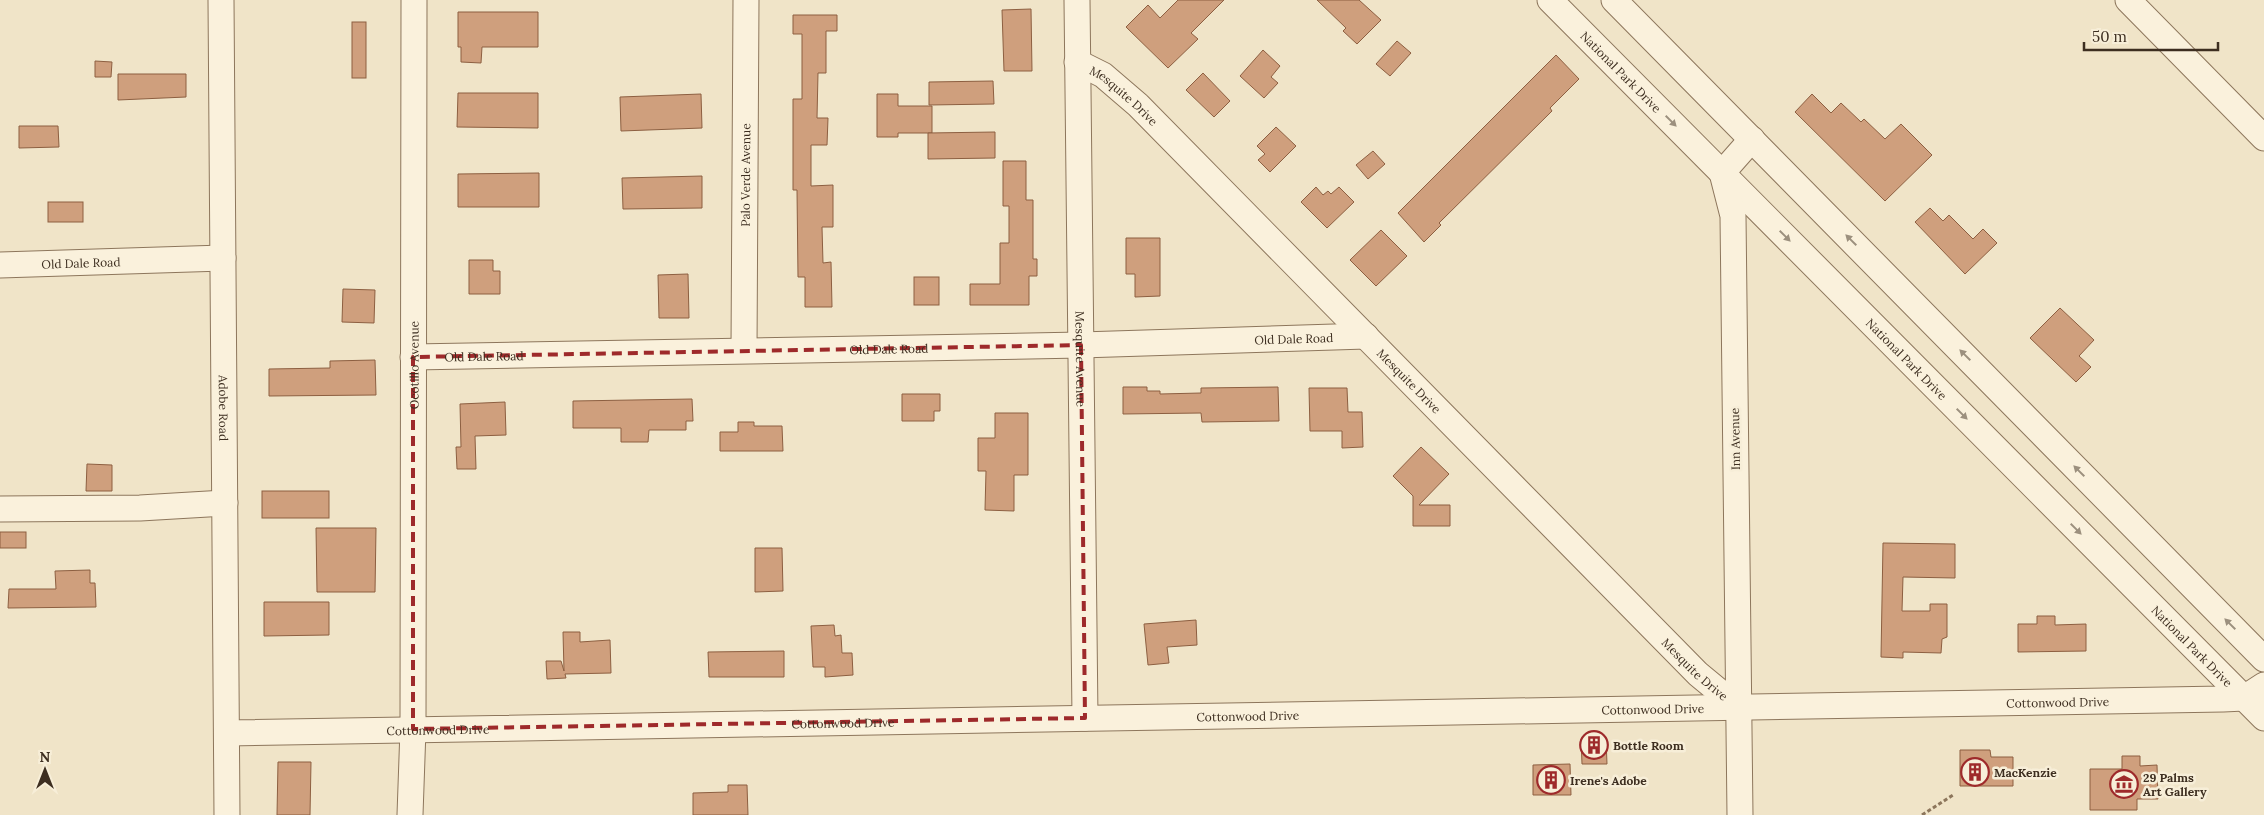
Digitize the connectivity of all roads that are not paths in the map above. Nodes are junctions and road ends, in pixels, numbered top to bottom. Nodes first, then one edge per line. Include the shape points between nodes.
1 (221, 0) edge
2 (414, 0) edge
3 (746, 0) edge
4 (1077, 0) edge
5 (1550, 0) edge
6 (1614, 0) edge
7 (2128, 0) edge
8 (1077, 62) junction
9 (2264, 138) edge
10 (1752, 139) junction
11 (1722, 173) junction
12 (223, 258) junction
13 (0, 265) edge
14 (1366, 336) junction
15 (1080, 345) junction
16 (744, 350) junction
17 (413, 357) junction
18 (225, 503) junction
19 (0, 509) edge
20 (2264, 659) edge
21 (2254, 692) edge
22 (1738, 707) junction
23 (1085, 718) junction
24 (2264, 718) edge
25 (413, 729) junction
26 (228, 733) junction
27 (227, 815) edge
28 (410, 815) edge
29 (1740, 815) edge

1 - 12 street, Adobe Road
2 - 17 street, Ocotillo Avenue
3 - 16 street, Palo Verde Avenue
4 - 8 street, Mesquite Avenue
5 -> 11 street, National Park Drive
6 - 10 street
7 - 9 street
8 - 14 street, Mesquite Drive via 1103,75 1138,105
8 - 15 street, Mesquite Avenue
10 - 11 street
20 -> 10 street
11 -> 21 street, National Park Drive
11 - 22 street, Inn Avenue via 1733,216
12 - 13 street, Old Dale Road
12 - 18 street, Adobe Road
14 - 15 street, Old Dale Road
14 - 22 street, Mesquite Drive via 1698,674
15 - 16 street, Old Dale Road
15 - 23 street, Mesquite Avenue
16 - 17 street, Old Dale Road
17 - 25 street, Ocotillo Avenue
18 - 19 street via 140,508
18 - 26 street, Adobe Road
21 - 22 street, Cottonwood Drive
21 - 24 street, National Park Drive
22 - 23 street, Cottonwood Drive
22 - 29 street, Inn Avenue
23 - 25 street, Cottonwood Drive
25 - 26 street, Cottonwood Drive
25 - 28 street, Ocotillo Avenue
26 - 27 street, Adobe Road

